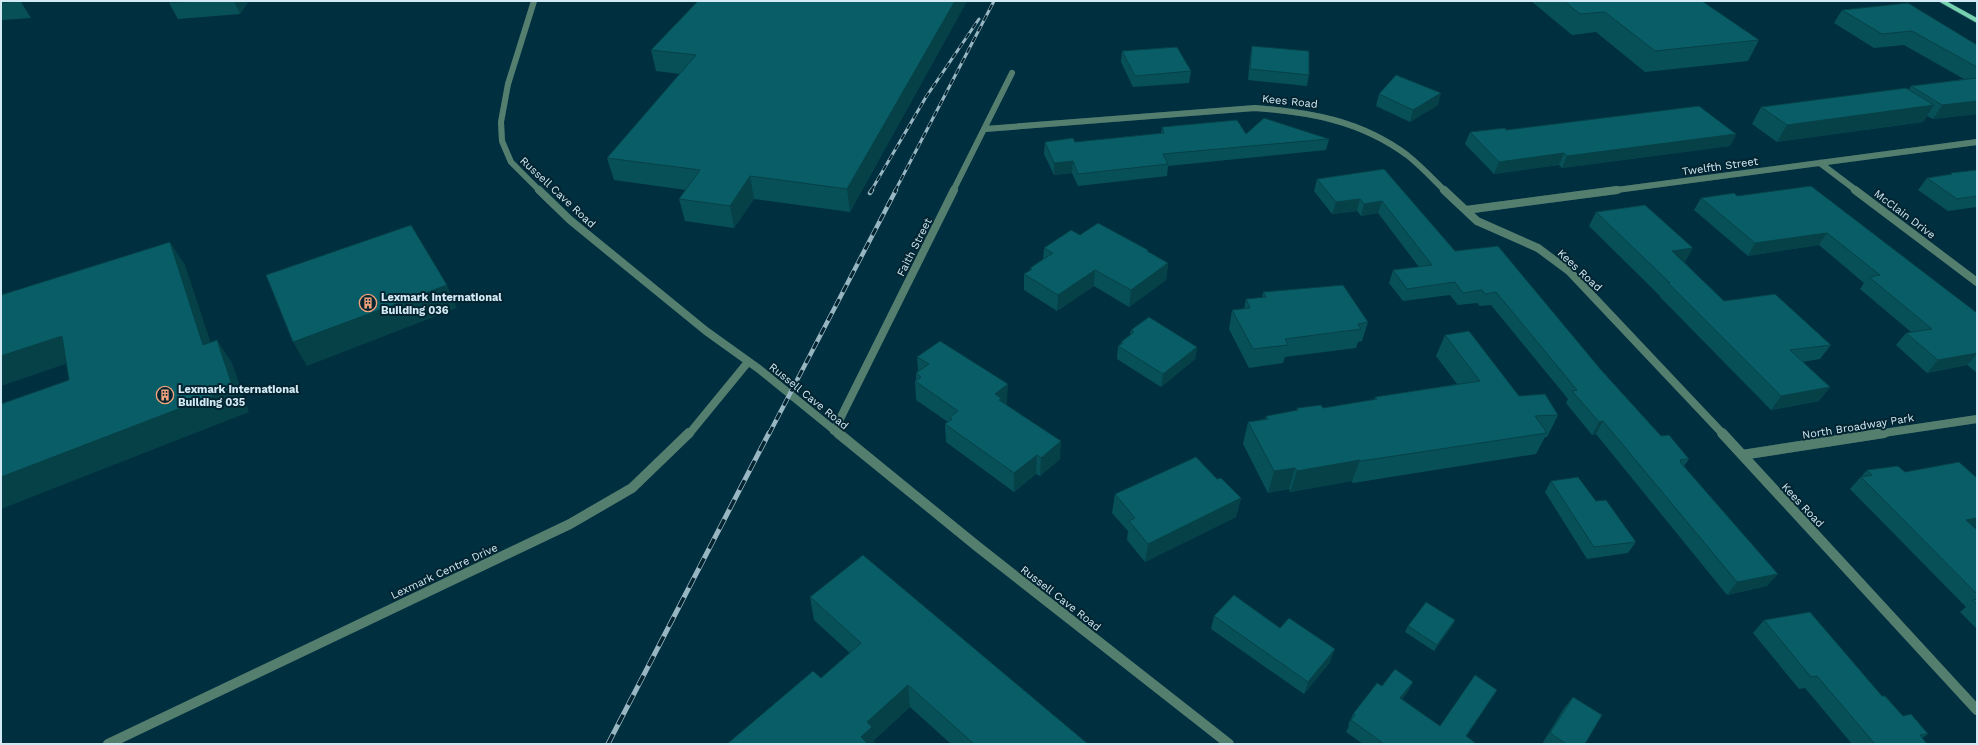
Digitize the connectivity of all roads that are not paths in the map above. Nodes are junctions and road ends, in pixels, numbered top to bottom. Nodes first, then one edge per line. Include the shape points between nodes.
1 (534, 1) edge
2 (1941, 1) edge
3 (1977, 21) edge
4 (1012, 73) dead end
5 (986, 129) junction
6 (1977, 142) edge
7 (1820, 163) junction
8 (1466, 210) junction
9 (1977, 282) edge
10 (748, 362) junction
11 (1977, 419) edge
12 (834, 431) junction
13 (1742, 455) junction
14 (1977, 710) edge
15 (108, 744) edge
16 (1229, 744) edge

1 - 10 street, Russell Cave Road via 508,84 502,122 502,141 511,162 570,220
2 - 3 main road
4 - 5 street, Faith Street
5 - 8 street, Kees Road via 1255,108 1297,111 1341,120 1386,141 1408,156
5 - 12 street, Faith Street
6 - 7 street, Twelfth Street
7 - 8 street, Twelfth Street
7 - 9 street, McClain Drive
8 - 13 street, Kees Road via 1488,227 1538,248 1569,271
10 - 12 street, Russell Cave Road
10 - 15 street, Lexmark Centre Drive via 688,435 632,488 570,524
11 - 13 street, North Broadway Park
12 - 16 street, Russell Cave Road
13 - 14 street, Kees Road

